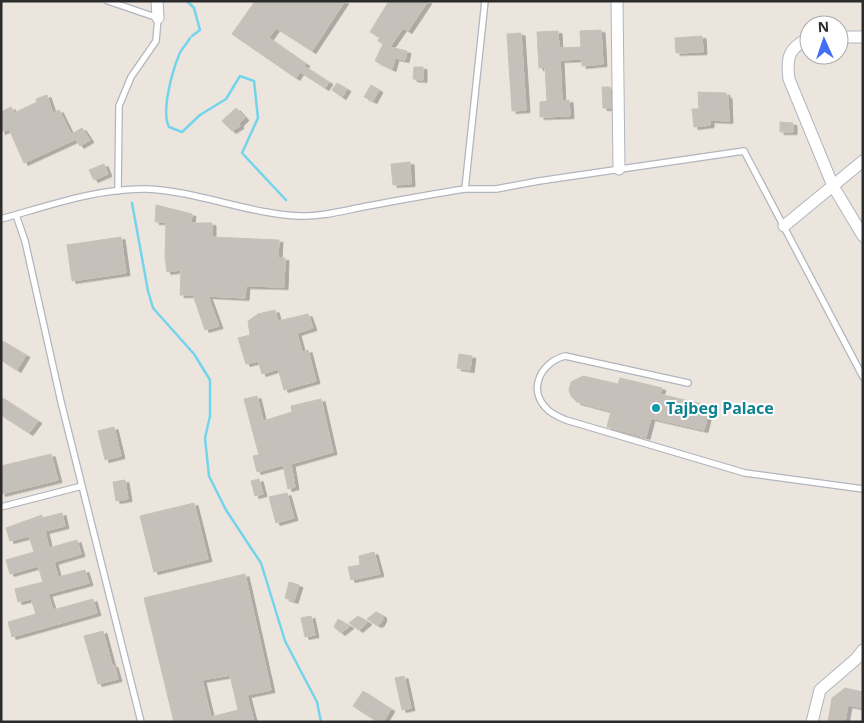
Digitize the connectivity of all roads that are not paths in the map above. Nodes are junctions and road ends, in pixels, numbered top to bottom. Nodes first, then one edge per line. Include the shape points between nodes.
1 (108, 1) edge
2 (156, 1) edge
3 (485, 1) edge
4 (617, 1) edge
5 (158, 18) junction
6 (849, 37) edge
7 (863, 37) edge
8 (799, 43) edge
9 (863, 161) edge
10 (619, 169) junction
11 (833, 186) junction
12 (465, 189) junction
13 (118, 190) junction
14 (16, 215) junction
15 (1, 219) edge
16 (784, 226) junction
17 (863, 236) edge
18 (863, 377) edge
19 (688, 383) dead end
20 (82, 486) junction
21 (863, 489) edge
22 (1, 507) edge
23 (861, 657) edge
24 (141, 722) edge
25 (812, 722) edge

1 - 5 lane
2 - 5 street
3 - 12 lane
4 - 10 street
5 - 13 lane via 156,41 131,77 119,106
6 - 7 street
8 - 11 street via 787,63 789,79
9 - 11 street
10 - 12 lane via 506,188
10 - 16 lane via 744,151
11 - 16 street
11 - 17 street
12 - 13 lane via 301,216 266,212 177,192
13 - 14 lane
14 - 15 lane
14 - 20 lane
16 - 18 lane
19 - 21 lane via 566,356 547,365 539,377 538,390 546,409 566,420 745,473
20 - 22 lane
20 - 24 lane
23 - 25 street via 820,690

